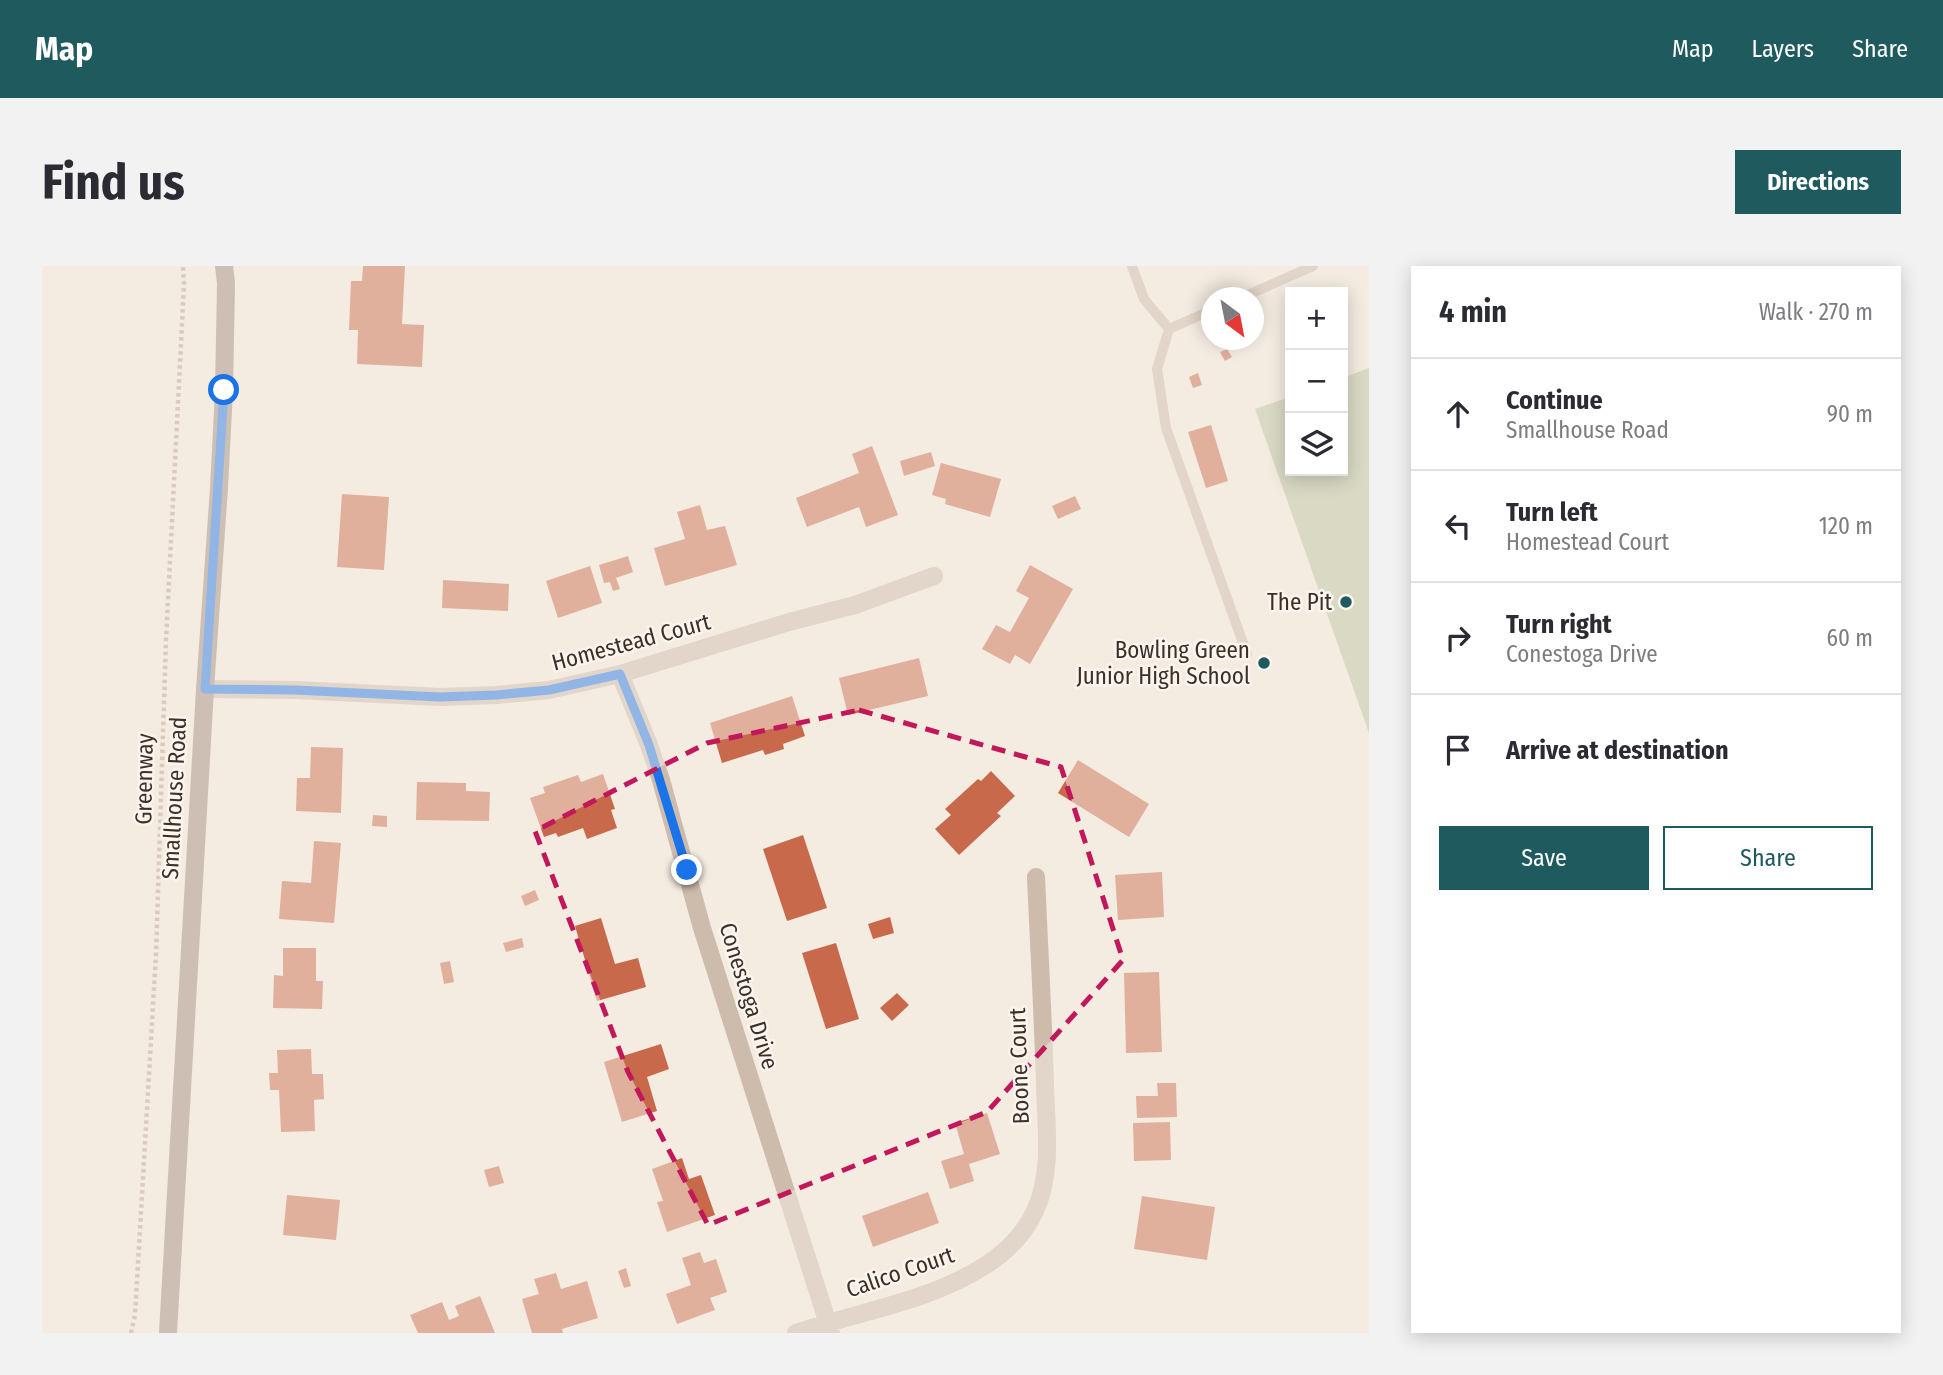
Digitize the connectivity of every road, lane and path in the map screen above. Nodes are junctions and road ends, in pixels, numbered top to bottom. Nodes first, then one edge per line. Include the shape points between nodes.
1 (183, 266) edge
2 (224, 266) edge
3 (1132, 266) edge
4 (1313, 266) edge
5 (1264, 288) edge
6 (1201, 315) edge
7 (1169, 329) junction
8 (934, 576) dead end
9 (1247, 654) dead end
10 (620, 674) junction
11 (205, 689) junction
12 (1036, 877) dead end
13 (1012, 1243) joint
14 (829, 1328) edge
15 (131, 1333) edge
16 (169, 1333) edge
17 (796, 1333) edge

1 - 15 path, Greenway via 156,954
2 - 11 street, Smallhouse Road via 224,390
3 - 7 lane via 1144,299
4 - 5 lane
6 - 7 lane
7 - 9 lane via 1157,369 1166,428
8 - 10 street, Homestead Court via 855,605
10 - 11 street, Homestead Court via 549,690 496,695
10 - 14 street, Conestoga Drive via 657,768 702,928
11 - 16 street, Smallhouse Road
12 - 13 street, Boone Court via 1047,1162 1035,1211
13 - 14 street, Calico Court via 967,1276
14 - 17 street, Calico Court

